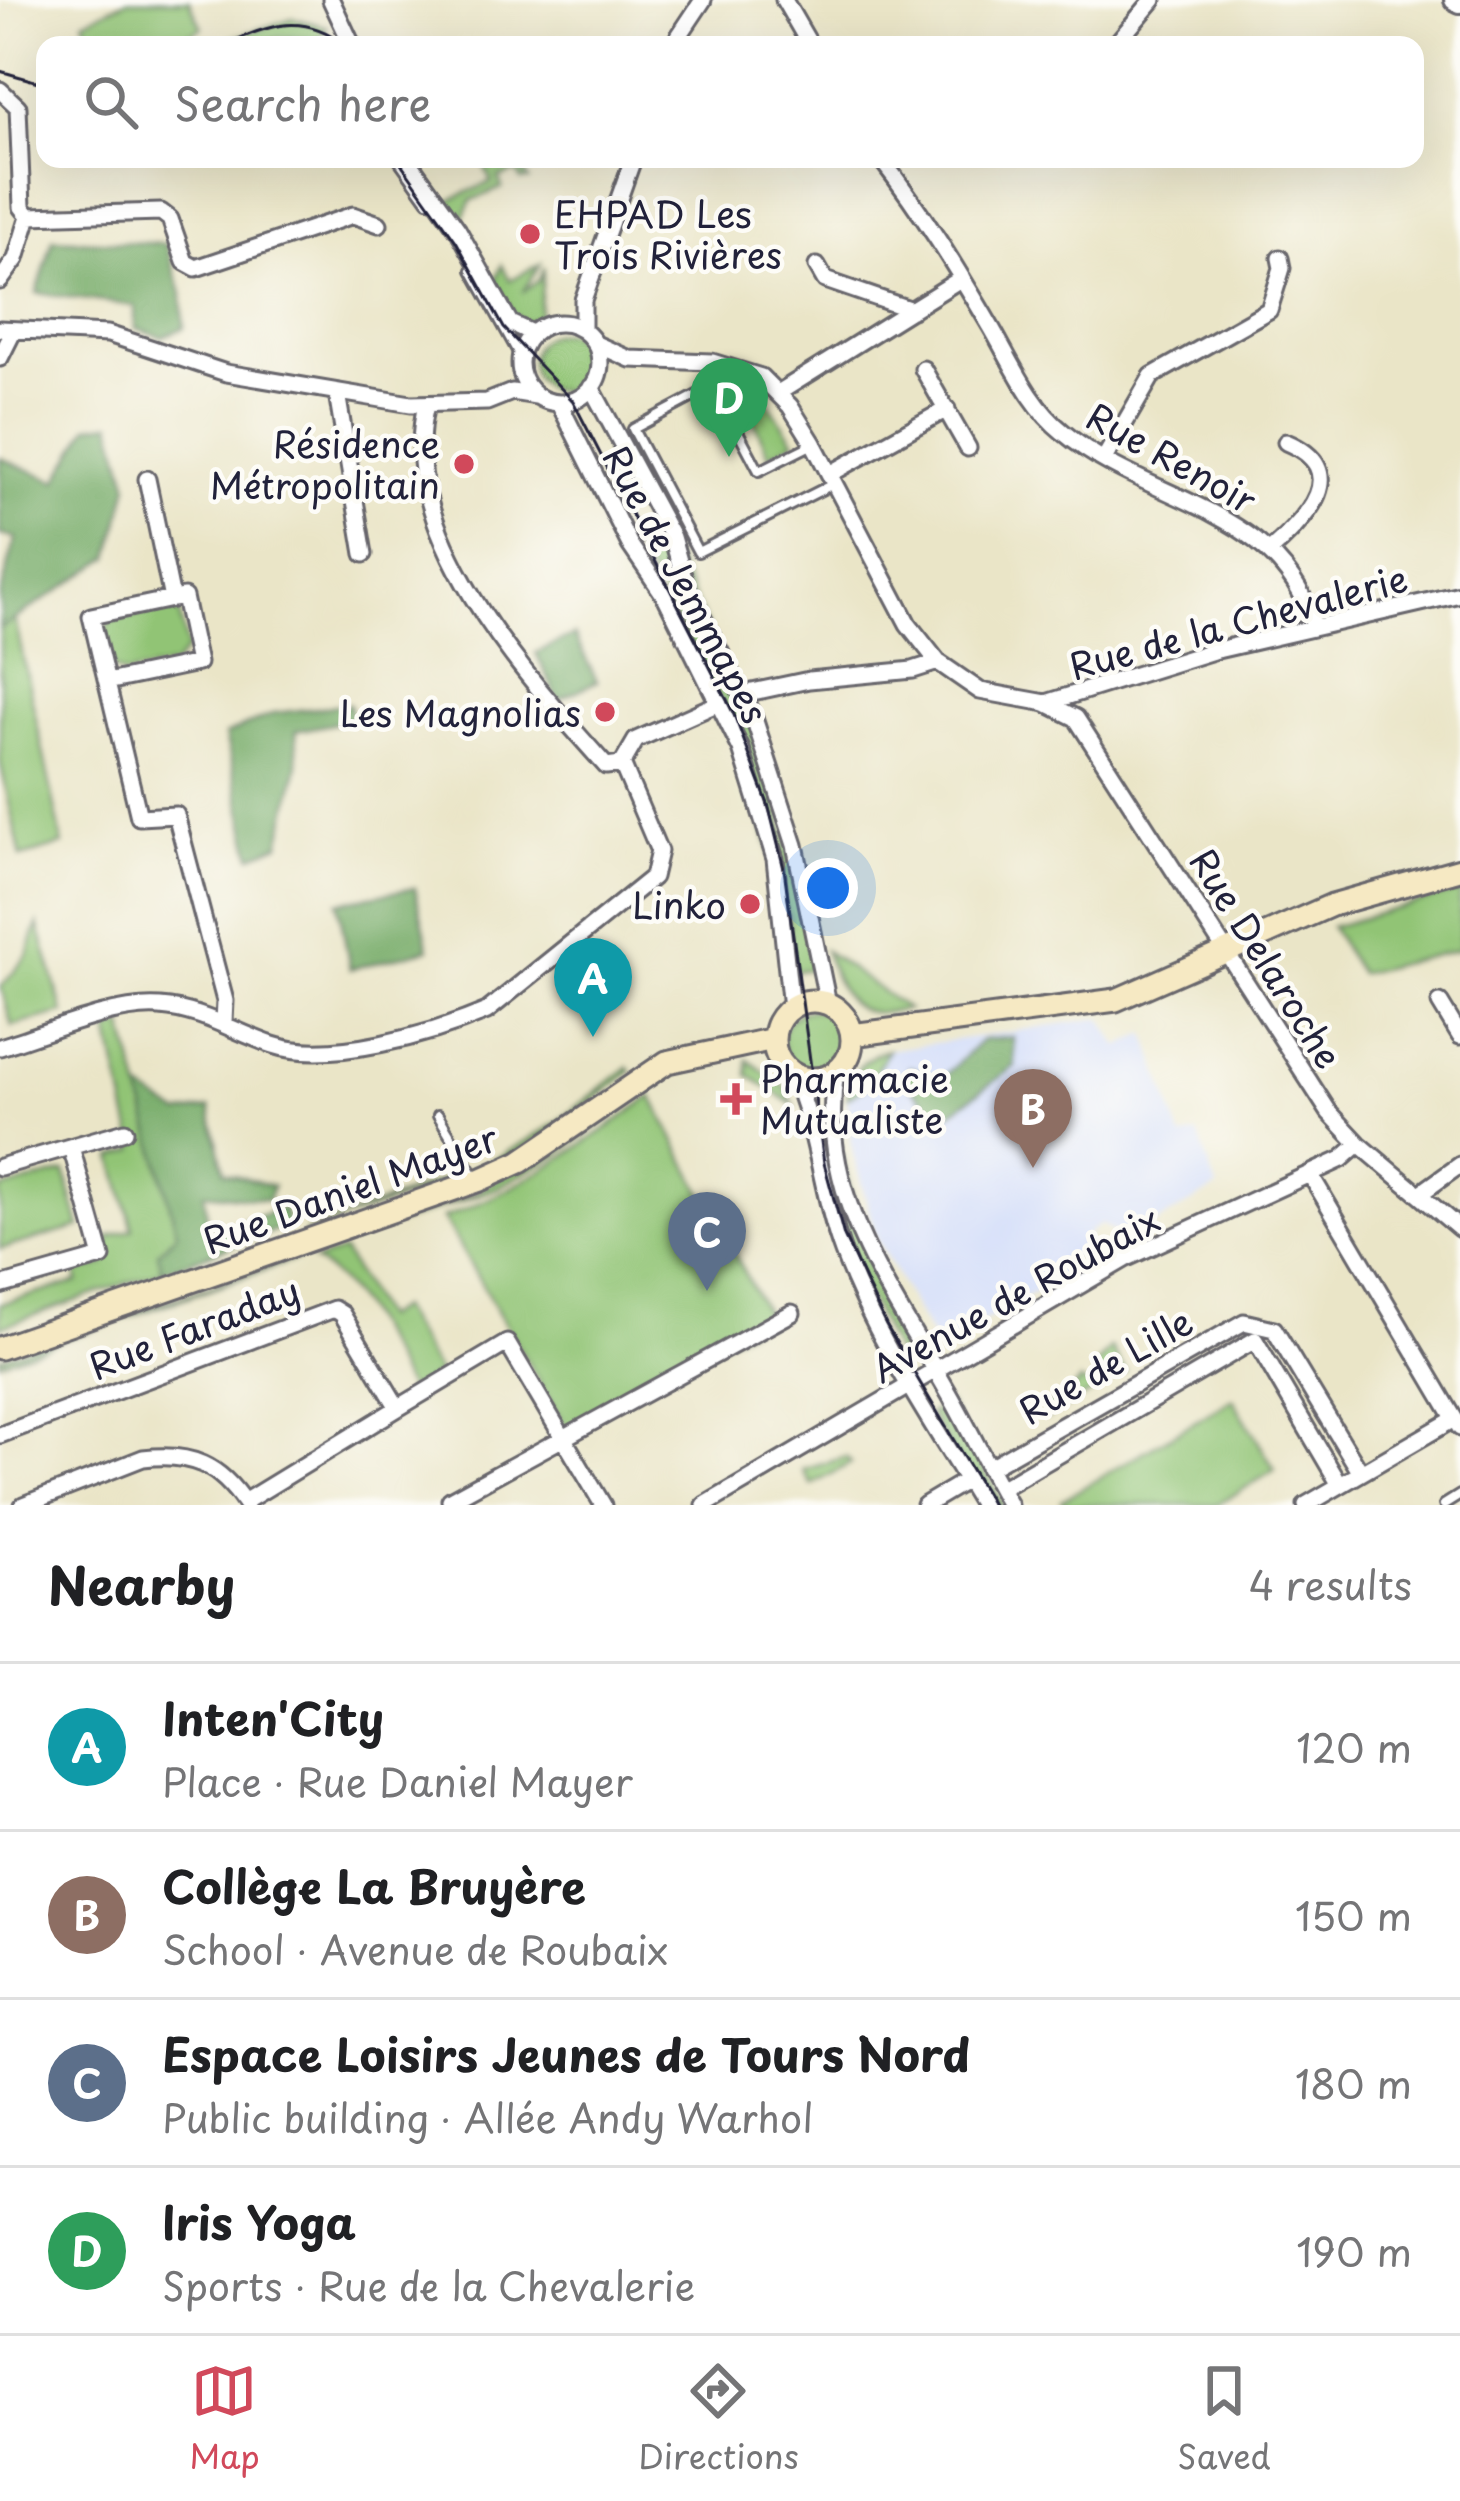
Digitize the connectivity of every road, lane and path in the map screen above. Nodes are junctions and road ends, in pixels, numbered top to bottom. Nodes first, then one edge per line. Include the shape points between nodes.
1 (331, 0) edge
2 (703, 0) edge
3 (784, 0) edge
4 (1153, 0) edge
5 (348, 36) edge
6 (680, 36) edge
7 (805, 36) edge
8 (1122, 36) edge
9 (0, 90) edge
10 (408, 168) edge
11 (409, 168) edge
12 (630, 168) edge
13 (888, 168) edge
14 (29, 216) junction
15 (379, 224) dead end
16 (1280, 258) dead end
17 (817, 266) dead end
18 (962, 278) junction
19 (0, 281) edge
20 (583, 301) junction
21 (912, 310) junction
22 (562, 322) junction
23 (7, 330) edge
24 (583, 330) junction
25 (532, 333) junction
26 (596, 344) junction
27 (520, 356) junction
28 (0, 358) edge
29 (630, 359) junction
30 (712, 362) junction
31 (923, 369) dead end
32 (521, 374) junction
33 (595, 381) junction
34 (714, 386) junction
35 (512, 392) junction
36 (337, 393) junction
37 (778, 393) junction
38 (536, 395) junction
39 (559, 403) junction
40 (426, 405) junction
41 (947, 409) junction
42 (1286, 442) dead end
43 (813, 443) junction
44 (968, 448) dead end
45 (1104, 459) junction
46 (147, 479) dead end
47 (832, 479) junction
48 (1272, 549) junction
49 (364, 554) dead end
50 (1460, 594) edge
51 (172, 599) junction
52 (1314, 626) junction
53 (938, 662) junction
54 (107, 682) junction
55 (742, 694) junction
56 (719, 703) junction
57 (1046, 703) junction
58 (614, 765) junction
59 (1460, 869) edge
60 (1228, 951) junction
61 (1440, 1003) dead end
62 (828, 1004) junction
63 (791, 1008) junction
64 (224, 1022) junction
65 (852, 1035) junction
66 (1460, 1036) edge
67 (774, 1039) junction
68 (0, 1047) edge
69 (836, 1072) junction
70 (792, 1073) junction
71 (438, 1115) dead end
72 (125, 1131) dead end
73 (1359, 1144) junction
74 (71, 1147) junction
75 (1460, 1165) edge
76 (0, 1167) edge
77 (1310, 1174) junction
78 (477, 1182) junction
79 (1421, 1193) junction
80 (1460, 1228) edge
81 (0, 1286) edge
82 (792, 1313) dead end
83 (1255, 1332) junction
84 (0, 1348) edge
85 (936, 1371) junction
86 (908, 1387) junction
87 (398, 1408) junction
88 (1457, 1423) edge
89 (0, 1435) edge
90 (565, 1439) junction
91 (988, 1468) junction
92 (1361, 1473) junction
93 (967, 1480) junction
94 (1340, 1485) junction
95 (1000, 1489) junction
96 (1460, 1496) edge
97 (245, 1503) edge
98 (448, 1503) edge
99 (980, 1504) edge
100 (23, 1505) edge
101 (603, 1505) edge
102 (705, 1505) edge
103 (925, 1505) edge
104 (1009, 1505) edge
105 (1306, 1505) edge
106 (1444, 1505) edge

1 - 5 street
2 - 6 street
3 - 7 street
4 - 8 street
9 - 14 street via 18,107 22,207
10 - 27 lane
11 - 25 street via 458,230 511,323
12 - 20 street
13 - 18 street, Rue Renoir
14 - 15 street via 161,212 185,262 196,268 353,215
14 - 19 street
16 - 45 street via 1269,310 1153,376
17 - 21 street via 825,280
18 - 21 street
18 - 45 street, Rue Renoir via 1047,417
20 - 22 street
20 - 24 street
21 - 37 street
22 - 24 street
22 - 25 street
23 - 28 street
23 - 36 street via 108,334 226,373
24 - 26 street
25 - 27 street
26 - 29 street, Rue de la Chevalerie
26 - 33 street
27 - 32 street
29 - 30 street, Rue de la Chevalerie
29 - 33 street, Rue de la Chevalerie
30 - 34 lane
30 - 37 street, Rue de la Chevalerie via 741,366
31 - 41 street
32 - 35 street
32 - 38 street
33 - 39 street
33 - 55 street, Rue de Jemmapes
34 - 43 lane via 759,471
34 - 47 lane via 633,429 698,552
35 - 38 street
35 - 40 street via 487,402
36 - 40 street
36 - 49 street
37 - 43 street, Rue de la Chevalerie
38 - 39 street
39 - 56 street, Rue de Jemmapes
40 - 58 street via 424,457 450,556 509,656
41 - 44 street
41 - 47 street
42 - 48 street via 1315,461 1318,491 1302,523
43 - 47 street, Rue de la Chevalerie
45 - 48 street, Rue Renoir
46 - 51 street
47 - 53 street, Rue de la Chevalerie via 886,588
48 - 52 street, Rue Renoir
50 - 52 street, Rue de la Chevalerie
51 - 54 street via 91,616
51 - 54 street via 184,597 198,663
52 - 57 street, Rue de la Chevalerie
53 - 55 street
53 - 57 street, Rue de la Chevalerie via 980,691
54 - 64 street via 139,817 176,815
55 - 62 street, Rue de Jemmapes via 783,801
56 - 58 street via 636,740
56 - 63 street, Rue de Jemmapes via 775,859
57 - 60 street, Rue Delaroche via 1076,718
58 - 64 street via 658,851 653,877 487,1011 310,1053
59 - 60 main road via 1332,905
60 - 65 main road via 1096,1005
60 - 73 street, Rue Delaroche via 1329,1112
61 - 66 street
62 - 63 main road
62 - 65 main road
63 - 67 main road
64 - 68 street via 134,1008
65 - 69 main road
67 - 70 main road
67 - 78 main road, Rue Daniel Mayer via 667,1062 520,1162
69 - 70 main road via 813,1079
69 - 85 street via 835,1130 853,1214 889,1298
70 - 86 street via 843,1255
71 - 78 lane
72 - 74 street
73 - 77 street, Avenue de Roubaix
73 - 79 street, Rue Delaroche
74 - 76 street
74 - 81 street via 102,1258
75 - 79 street
77 - 85 street, Avenue de Roubaix via 1125,1259
77 - 88 street
78 - 84 main road, Rue Daniel Mayer
79 - 80 street, Rue Delaroche
82 - 90 street
83 - 91 street, Rue de Lille via 1236,1324
83 - 92 street, Rue de Lille via 1274,1329
83 - 94 street, Rue de Lille
83 - 95 street, Rue de Lille
85 - 86 street, Avenue de Roubaix
85 - 91 street
86 - 93 street
86 - 102 street, Avenue de Roubaix
87 - 89 street, Rue Faraday via 342,1314 323,1309
87 - 90 street via 507,1343
87 - 97 street
88 - 92 street
90 - 98 street
90 - 101 street
91 - 95 street
92 - 94 street
93 - 99 street
93 - 103 street
94 - 105 street
95 - 104 street
96 - 106 lane
97 - 100 street via 211,1465 164,1456

